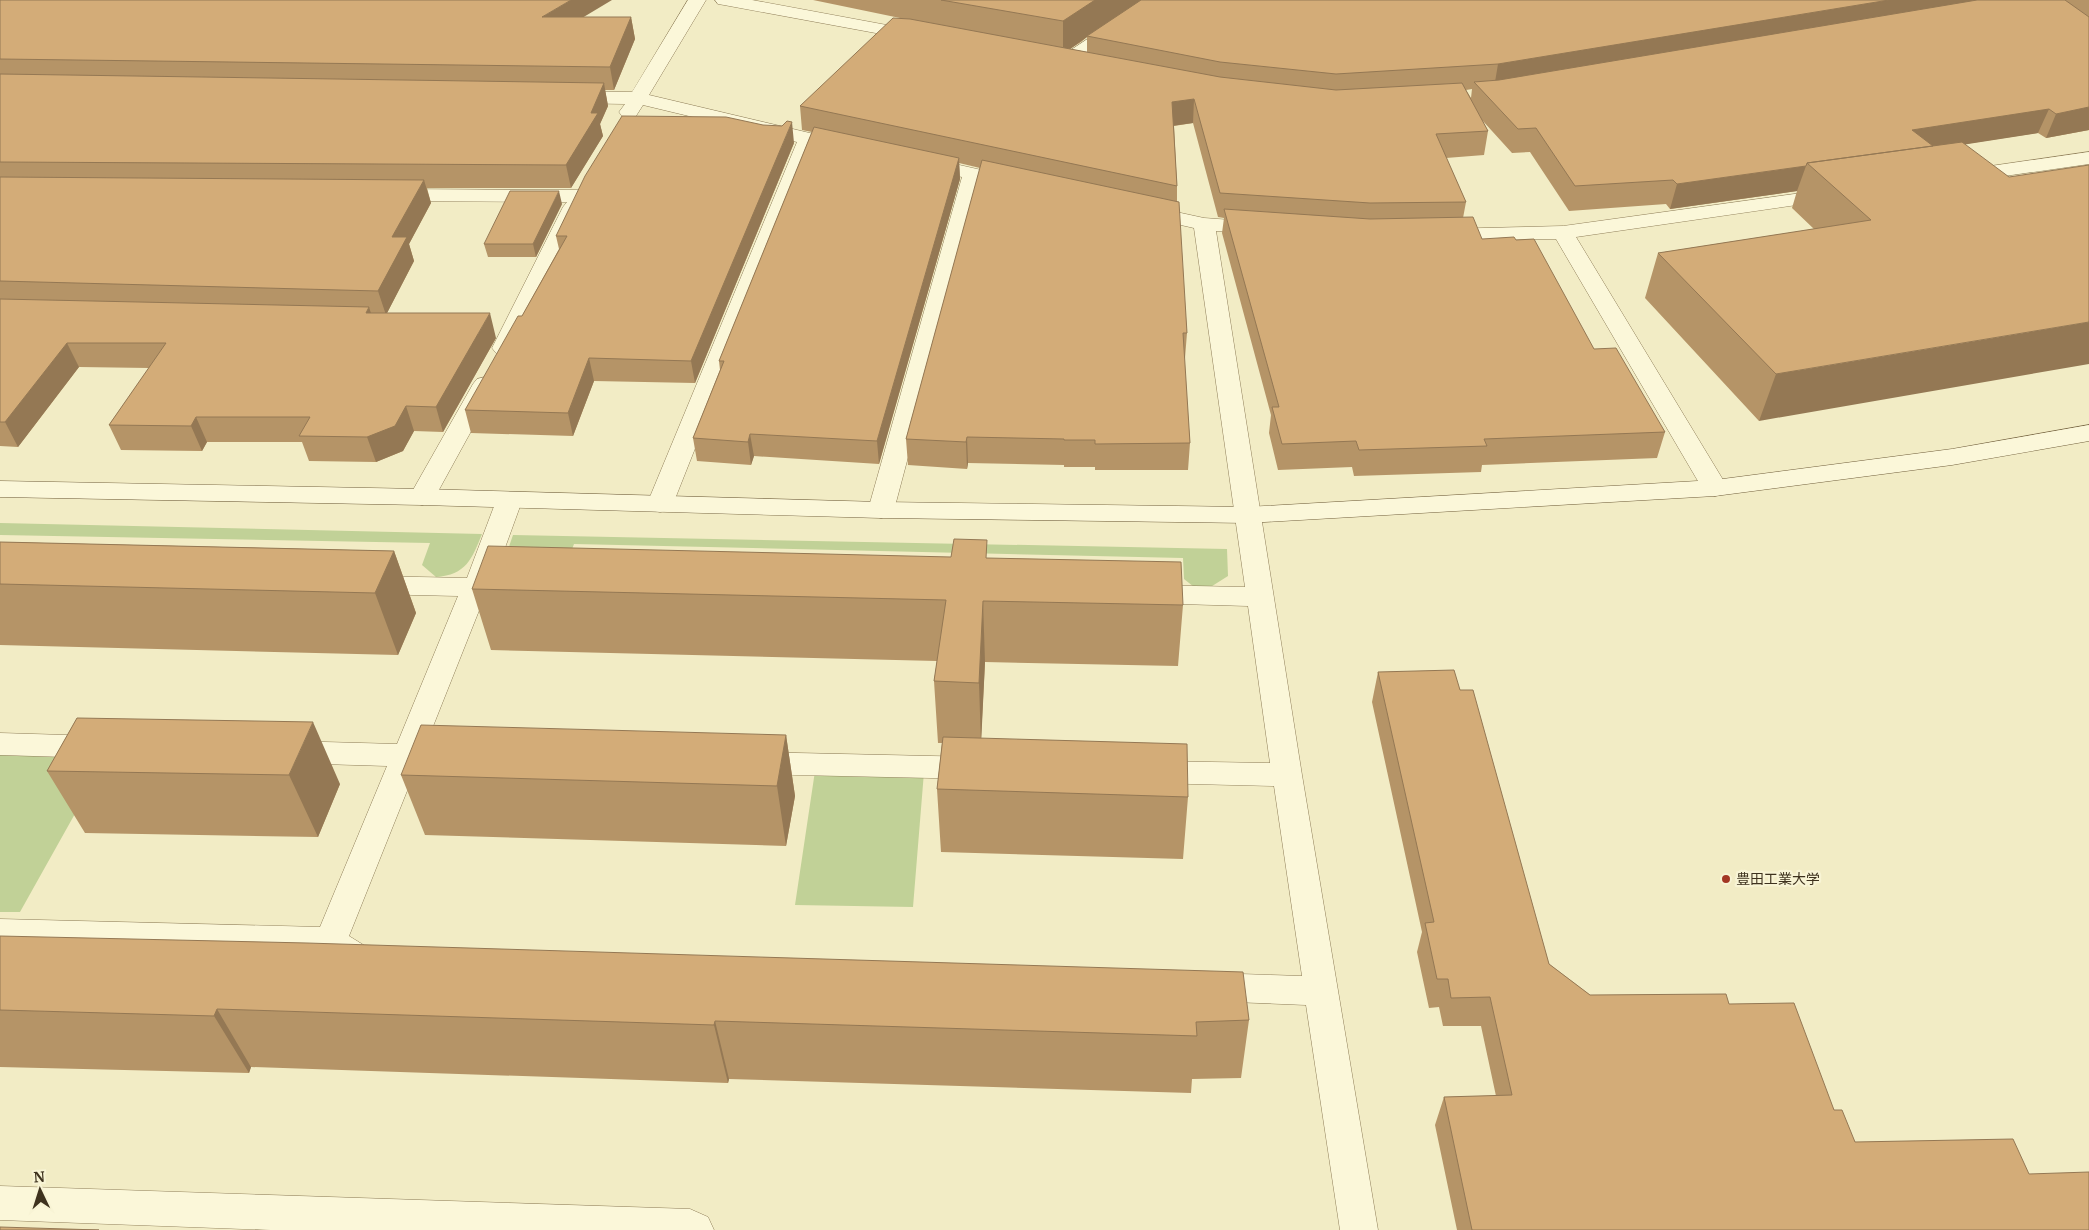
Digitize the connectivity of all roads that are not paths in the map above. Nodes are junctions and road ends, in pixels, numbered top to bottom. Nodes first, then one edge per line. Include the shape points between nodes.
1 (697, 0) edge
2 (724, 0) edge
3 (1158, 0) edge
4 (939, 39) edge
5 (1047, 59) edge
6 (1066, 62) junction
7 (1085, 66) edge
8 (548, 97) edge
9 (637, 98) junction
10 (618, 131) edge
11 (808, 139) junction
12 (866, 151) edge
13 (2089, 158) edge
14 (905, 159) edge
15 (973, 174) junction
16 (1943, 179) edge
17 (1031, 186) edge
18 (1846, 193) edge
19 (369, 195) edge
20 (1127, 208) edge
21 (1204, 224) junction
22 (1280, 230) edge
23 (1563, 232) junction
24 (1425, 235) edge
25 (2089, 432) edge
26 (1715, 488) junction
27 (0, 489) edge
28 (422, 497) junction
29 (509, 501) junction
30 (660, 504) junction
31 (882, 510) junction
32 (1248, 515) junction
33 (511, 579) edge
34 (478, 582) junction
35 (346, 584) edge
36 (1120, 594) edge
37 (1260, 597) junction
38 (0, 744) edge
39 (129, 748) edge
40 (258, 751) edge
41 (407, 755) junction
42 (476, 757) edge
43 (723, 762) edge
44 (1000, 769) edge
45 (1129, 772) edge
46 (1287, 776) junction
47 (0, 933) edge
48 (331, 942) junction
49 (392, 964) edge
50 (1184, 986) edge
51 (1322, 991) junction
52 (0, 1203) edge
53 (695, 1230) edge
54 (1360, 1230) edge

1 - 9 street
2 - 4 street
3 - 6 street
5 - 6 street
6 - 7 street
8 - 9 street
9 - 10 street
9 - 11 street
11 - 12 street
11 - 30 street
13 - 16 street
14 - 15 street
15 - 17 street
15 - 31 street
18 - 23 street
19 - 28 street via 583,188 506,326
20 - 21 street
21 - 22 street
21 - 32 street
23 - 24 street
23 - 26 street
25 - 26 street via 1952,457
26 - 32 street
27 - 28 street
28 - 29 street
29 - 30 street
29 - 34 street
30 - 31 street
31 - 32 street
32 - 37 street
33 - 34 street
34 - 35 street
34 - 41 street
36 - 37 street
37 - 46 street
38 - 39 street
40 - 41 street
41 - 42 street
41 - 48 street
43 - 44 street
45 - 46 street
46 - 51 street
47 - 48 street
48 - 49 street via 362,963
50 - 51 street
51 - 54 street
52 - 53 street via 690,1227

